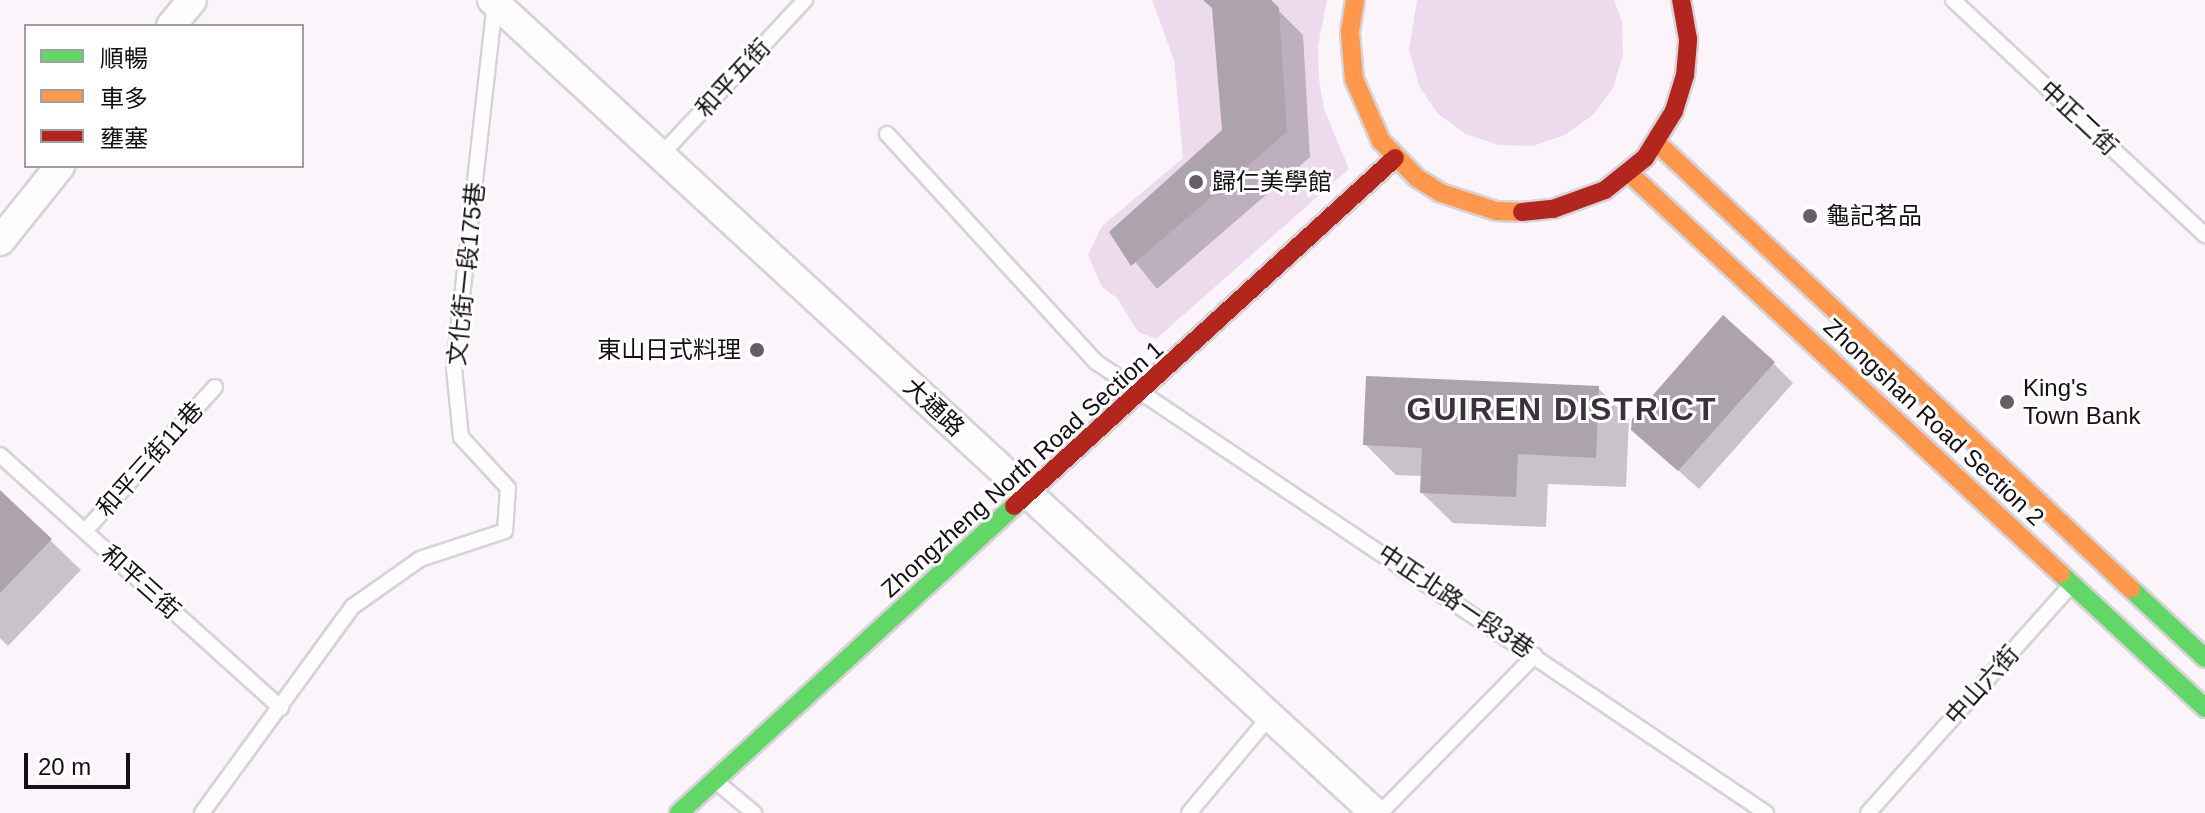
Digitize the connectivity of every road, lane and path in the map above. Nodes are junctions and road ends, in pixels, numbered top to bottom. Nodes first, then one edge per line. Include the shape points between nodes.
1 (192, 0) edge
2 (805, 0) edge
3 (1355, 0) edge
4 (1681, 0) edge
5 (1953, 0) edge
6 (493, 1) edge
7 (173, 24) edge
8 (887, 134) dead end
9 (1656, 142) junction
10 (661, 155) junction
11 (1395, 158) junction
12 (58, 168) edge
13 (1629, 173) junction
14 (2205, 235) edge
15 (0, 241) edge
16 (215, 387) dead end
17 (1143, 393) junction
18 (0, 455) edge
19 (1031, 496) junction
20 (85, 531) junction
21 (2085, 570) junction
22 (1535, 655) junction
23 (2205, 658) edge
24 (281, 708) junction
25 (2205, 708) edge
26 (1271, 715) junction
27 (715, 780) junction
28 (202, 813) edge
29 (679, 813) edge
30 (754, 813) edge
31 (1189, 813) edge
32 (1378, 813) edge
33 (1766, 813) edge
34 (1868, 813) edge

1 - 7 street
2 - 10 lane, 和平五街
3 - 11 main road via 1350,33 1354,79 1369,121
4 - 9 main road via 1688,39 1685,76 1674,111
5 - 14 lane, 中正二街
6 - 10 street, 大通路
6 - 24 lane, 文化街一段175巷 via 454,368 461,437 508,488 505,531 420,559 352,607
8 - 17 lane, 中正北路一段3巷 via 1096,362
9 - 13 main road
9 - 21 main road, Zhongshan Road Section 2
10 - 19 street, 大通路
11 - 13 main road via 1441,193 1496,211 1553,209 1605,190
11 - 17 main road, Zhongzheng North Road Section 1
12 - 15 street
13 - 21 main road, Zhongshan Road Section 2
16 - 20 lane, 和平三街11巷
17 - 19 main road, Zhongzheng North Road Section 1
17 - 22 lane, 中正北路一段3巷
18 - 20 lane, 和平三街
19 - 26 street, 大通路
19 - 27 main road, Zhongzheng North Road Section 1
20 - 24 lane, 和平三街
21 - 23 main road, Zhongshan Road Section 2
21 - 25 main road, Zhongshan Road Section 2
21 - 34 lane, 中山六街
22 - 32 lane
22 - 33 lane, 中正北路一段3巷
24 - 28 lane, 文化街一段175巷
26 - 31 lane
26 - 32 street, 大通路
27 - 29 main road, Zhongzheng North Road Section 1
27 - 30 lane

